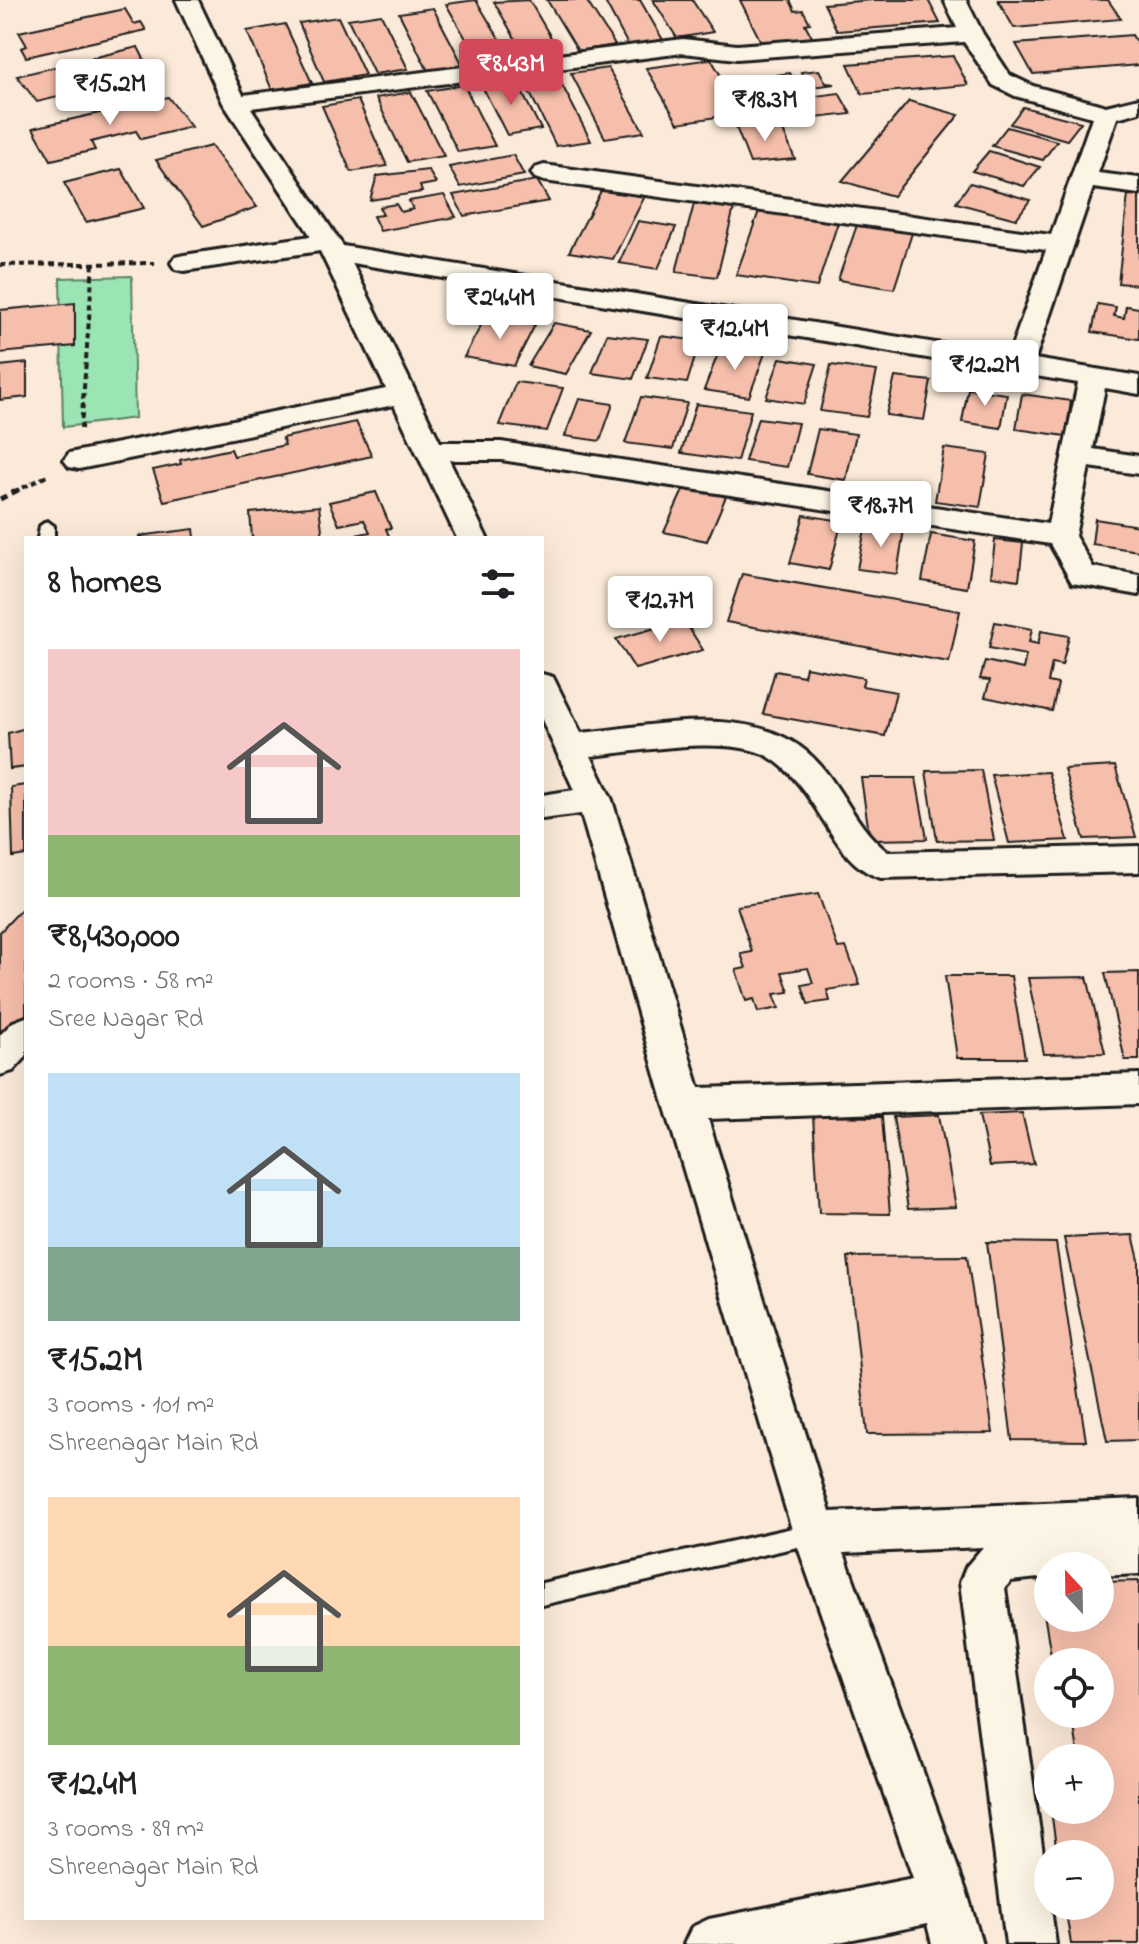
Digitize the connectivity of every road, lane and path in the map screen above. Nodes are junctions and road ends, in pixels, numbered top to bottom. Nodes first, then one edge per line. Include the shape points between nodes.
1 (187, 0) edge
2 (955, 0) edge
3 (971, 34) junction
4 (235, 103) junction
5 (1139, 105) edge
6 (1106, 113) junction
7 (544, 173) dead end
8 (1083, 179) junction
9 (1139, 186) edge
10 (1061, 244) junction
11 (330, 247) junction
12 (93, 263) junction
13 (184, 263) joint
14 (0, 265) edge
15 (1019, 367) junction
16 (1093, 379) junction
17 (1139, 385) edge
18 (404, 394) junction
19 (431, 451) junction
20 (1077, 456) junction
21 (79, 460) junction
22 (1139, 465) edge
23 (0, 499) edge
24 (471, 536) edge
25 (1060, 536) junction
26 (1139, 585) edge
27 (544, 689) edge
28 (573, 746) junction
29 (595, 800) junction
30 (544, 807) edge
31 (1139, 859) edge
32 (24, 1034) edge
33 (0, 1060) edge
34 (1139, 1089) edge
35 (683, 1104) junction
36 (1139, 1520) edge
37 (815, 1533) junction
38 (1139, 1553) edge
39 (544, 1594) edge
40 (944, 1896) junction
41 (709, 1944) edge
42 (957, 1944) edge
43 (1031, 1944) edge

1 - 4 street
2 - 3 street
3 - 4 street via 737,52 683,46
3 - 6 street via 1001,80
4 - 11 street
5 - 6 street
6 - 8 street
7 - 10 street
8 - 9 street
8 - 10 street
10 - 15 street
11 - 13 street
11 - 15 street
11 - 18 street
12 - 13 path
12 - 14 path
12 - 21 path
15 - 16 street
16 - 17 street
16 - 20 street
18 - 19 street
18 - 21 street
19 - 24 street
19 - 25 street via 501,451
20 - 22 street
20 - 25 street
21 - 23 path
25 - 26 street via 1083,576
27 - 28 street
28 - 29 street
28 - 31 street via 704,734 769,743 801,764 862,854 881,865
29 - 30 street
29 - 35 street
32 - 33 street
34 - 35 street
35 - 37 street
36 - 37 street
37 - 39 lane
37 - 40 street
38 - 43 street via 999,1561 982,1582
40 - 41 street
40 - 42 street

